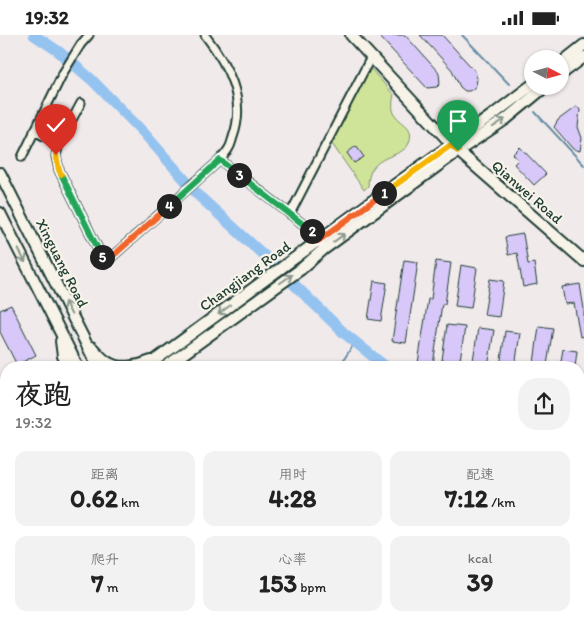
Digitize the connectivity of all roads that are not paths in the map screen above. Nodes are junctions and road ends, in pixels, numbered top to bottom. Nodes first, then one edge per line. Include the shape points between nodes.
1 (89, 35) edge
2 (205, 35) edge
3 (351, 35) edge
4 (584, 45) edge
5 (371, 57) junction
6 (569, 57) edge
7 (584, 57) edge
8 (569, 68) edge
9 (524, 91) edge
10 (535, 95) edge
11 (81, 103) dead end
12 (34, 131) junction
13 (59, 144) junction
14 (454, 148) junction
15 (22, 157) dead end
16 (220, 160) junction
17 (0, 173) edge
18 (0, 213) edge
19 (290, 215) junction
20 (321, 245) junction
21 (584, 261) edge
22 (58, 328) junction
23 (83, 338) junction
24 (159, 358) junction
25 (65, 361) edge
26 (75, 361) edge
27 (95, 361) edge
28 (106, 361) edge
29 (151, 361) edge
30 (155, 361) edge
31 (174, 361) edge

1 - 12 street via 63,73
2 - 16 street via 228,74 238,109 230,147
3 - 5 main road, Qianwei Road
4 - 6 main road
5 - 14 main road, Qianwei Road
5 - 19 street
7 - 8 main road
9 - 14 main road, Changjiang Road
14 -> 10 main road, Changjiang Road via 506,119
11 - 13 street
12 - 13 street
12 - 15 street
13 - 16 street via 56,155 59,170 105,263
14 - 20 main road, Changjiang Road
14 - 21 main road, Qianwei Road
16 - 19 street
23 -> 17 main road, Xinguang Road
18 -> 22 main road
19 - 20 street via 312,231
20 -> 24 main road, Changjiang Road via 292,260
31 -> 20 main road, Changjiang Road via 301,269
22 - 25 main road
22 - 26 main road
23 - 27 main road, Xinguang Road
23 - 28 main road
24 - 29 main road
24 - 30 main road, Changjiang Road

